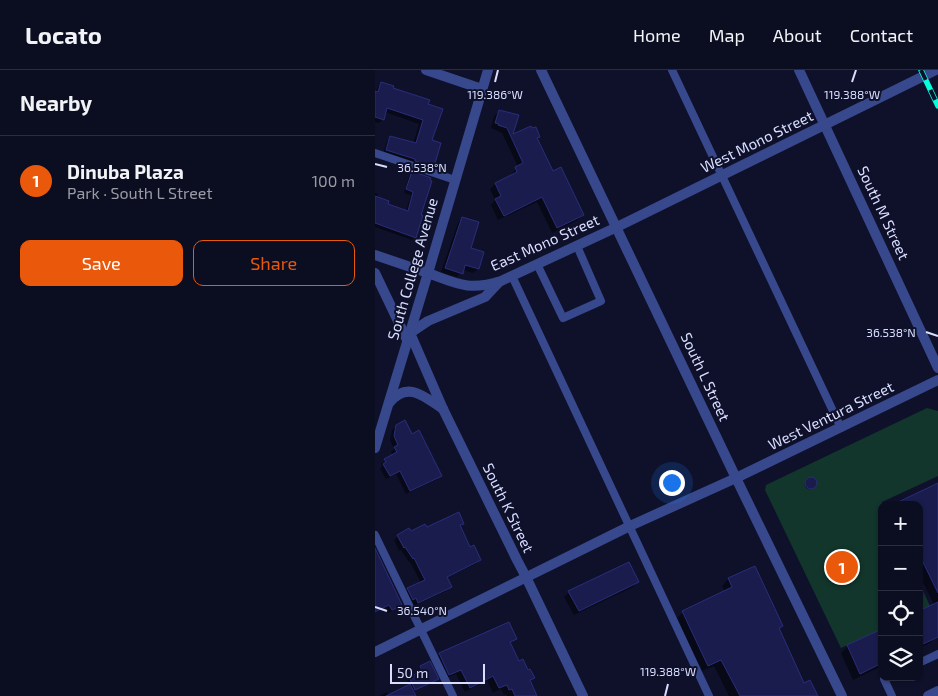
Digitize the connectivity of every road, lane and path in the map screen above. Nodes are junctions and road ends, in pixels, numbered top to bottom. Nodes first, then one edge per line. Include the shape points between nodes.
1 (427, 70) edge
2 (488, 70) edge
3 (541, 70) edge
4 (672, 70) edge
5 (799, 70) edge
6 (936, 70) edge
7 (482, 89) junction
8 (825, 125) junction
9 (375, 153) edge
10 (721, 176) junction
11 (455, 180) junction
12 (617, 227) junction
13 (577, 246) junction
14 (375, 255) edge
15 (537, 264) junction
16 (375, 273) edge
17 (428, 273) junction
18 (512, 276) junction
19 (501, 281) junction
20 (409, 337) junction
21 (938, 368) edge
22 (938, 380) edge
23 (388, 404) junction
24 (443, 409) junction
25 (841, 428) junction
26 (375, 448) edge
27 (736, 478) junction
28 (630, 526) junction
29 (375, 535) edge
30 (527, 577) junction
31 (420, 629) junction
32 (375, 652) edge
33 (938, 654) edge
34 (923, 661) edge
35 (885, 681) edge
36 (938, 691) edge
37 (453, 696) edge
38 (583, 696) edge
39 (709, 696) edge
40 (842, 696) edge
41 (892, 696) edge
42 (928, 696) edge

1 - 7 street
2 - 7 street, South College Avenue
3 - 12 street, South L Street
4 - 10 lane
5 - 8 street, South M Street
6 - 8 street, West Mono Street
7 - 11 street, South College Avenue
8 - 10 street, West Mono Street
8 - 21 street, South M Street
9 - 11 lane
10 - 12 street, West Mono Street
10 - 25 lane
11 - 17 street, South College Avenue
12 - 13 street, East Mono Street
12 - 27 street, South L Street
13 - 15 street, East Mono Street
13 - 15 lane via 601,300 563,318
14 - 17 street, East Mono Street
15 - 18 street, East Mono Street
16 - 20 street, South K Street
17 - 19 street, East Mono Street via 471,287
17 - 20 street, South College Avenue
18 - 19 street, East Mono Street
18 - 28 lane
19 - 20 street via 485,297 428,321
20 - 23 street, South College Avenue
20 - 24 street, South K Street
22 - 25 street, West Ventura Street
23 - 24 street via 396,395 412,392
23 - 26 street, South College Avenue
24 - 30 street, South K Street
25 - 27 street, West Ventura Street
27 - 28 street, West Ventura Street
27 - 40 street, South L Street
28 - 30 street, West Ventura Street
28 - 39 lane
29 - 31 lane
30 - 31 street, West Ventura Street
30 - 38 street, South K Street
31 - 32 street, West Ventura Street
31 - 37 lane
33 - 34 lane
35 - 41 lane
36 - 42 street

